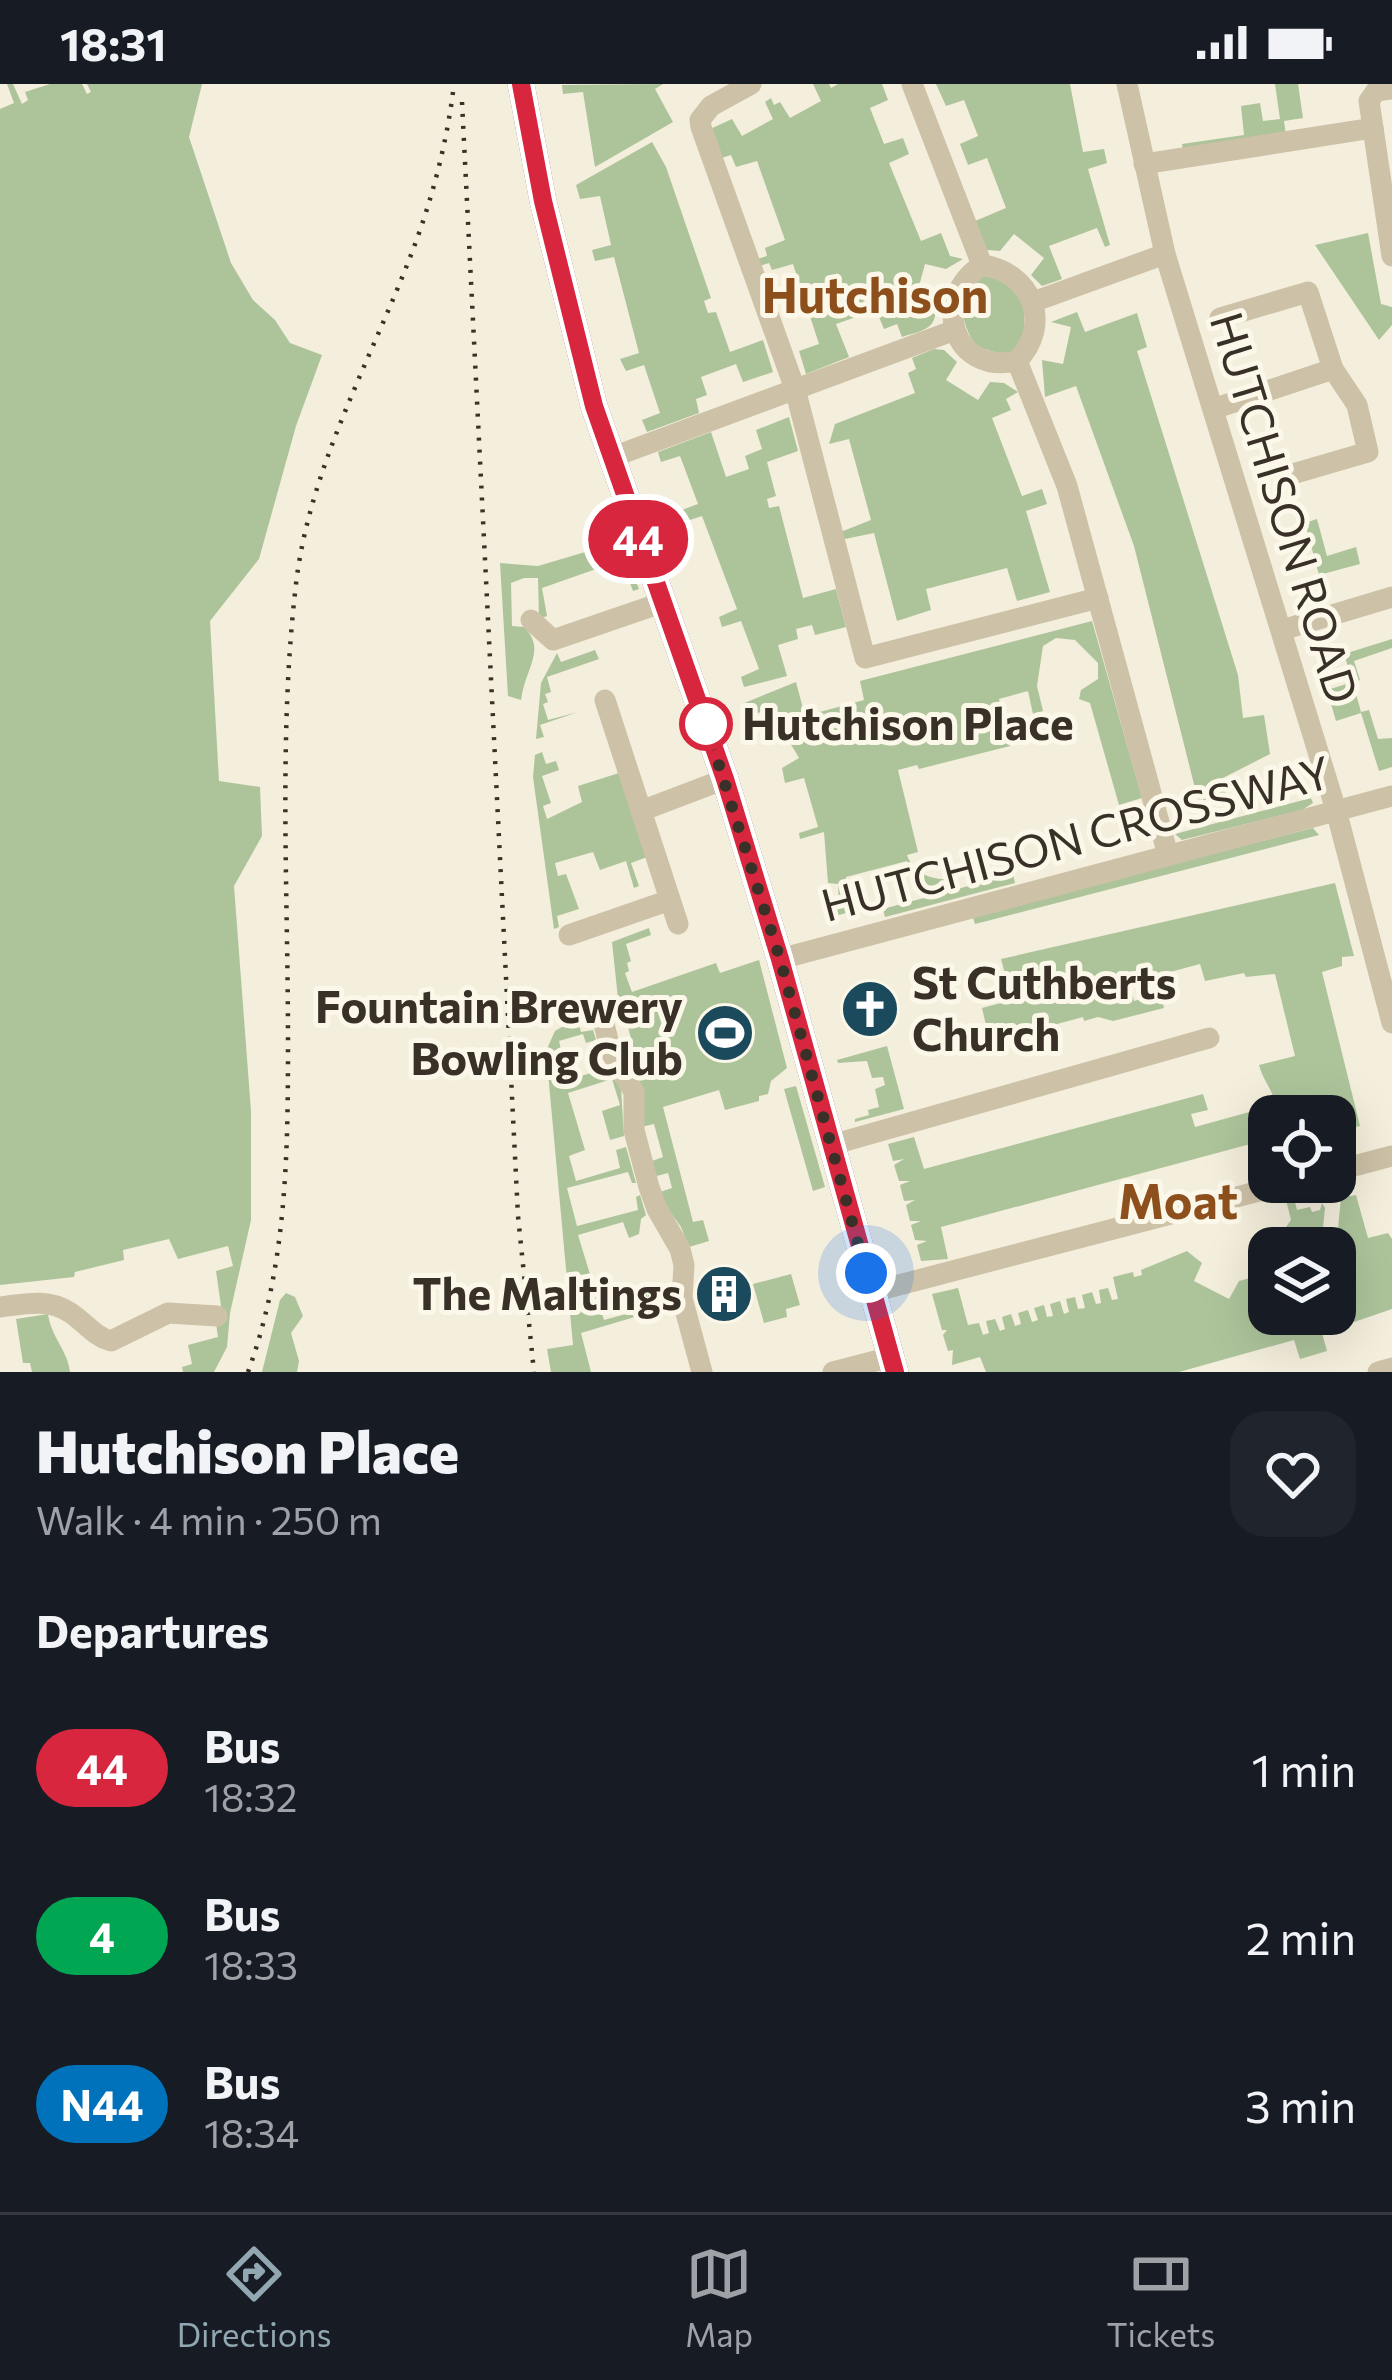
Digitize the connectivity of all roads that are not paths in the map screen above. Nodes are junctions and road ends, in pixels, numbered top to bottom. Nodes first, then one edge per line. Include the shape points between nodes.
1 (521, 84) edge
2 (751, 84) edge
3 (912, 84) edge
4 (1127, 84) edge
5 (1392, 88) edge
6 (717, 92) edge
7 (1373, 128) junction
8 (1144, 164) junction
9 (1165, 254) junction
10 (1392, 256) edge
11 (982, 265) junction
12 (1033, 302) junction
13 (1220, 318) dead end
14 (955, 330) junction
15 (1017, 362) junction
16 (1333, 369) junction
17 (795, 389) junction
18 (1213, 409) junction
19 (610, 458) junction
20 (1289, 476) dead end
21 (1096, 592) junction
22 (1392, 597) edge
23 (661, 603) junction
24 (531, 620) dead end
25 (1282, 630) junction
26 (605, 700) dead end
27 (725, 779) junction
28 (1392, 796) edge
29 (1336, 810) junction
30 (641, 811) junction
31 (1168, 855) junction
32 (670, 900) junction
33 (678, 924) dead end
34 (568, 935) dead end
35 (780, 959) junction
36 (603, 1020) dead end
37 (1392, 1023) edge
38 (1209, 1037) dead end
39 (831, 1145) junction
40 (1392, 1156) edge
41 (1356, 1166) edge
42 (1248, 1194) edge
43 (872, 1292) junction
44 (0, 1307) edge
45 (218, 1316) dead end
46 (893, 1364) edge
47 (1392, 1368) edge
48 (702, 1372) edge
49 (833, 1372) edge
50 (1378, 1372) edge

1 - 19 main road via 567,307
2 - 6 street
3 - 11 street
4 - 8 street, HUTCHISON ROAD
5 - 7 street via 1370,95
6 - 17 street via 700,120
7 - 8 street
7 - 10 street
8 - 9 street, HUTCHISON ROAD
9 - 12 street
9 - 18 street, HUTCHISON ROAD
11 - 12 street via 1012,275
11 - 14 street via 958,291
12 - 15 street via 1034,336
13 - 16 street via 1308,292
14 - 15 street via 980,359
14 - 17 street
15 - 21 street via 1067,486
16 - 18 street
16 - 20 street via 1357,405 1368,452
17 - 19 street
17 - 21 street via 863,651
18 - 25 street, HUTCHISON ROAD
19 - 23 main road
21 - 31 street
22 - 25 street
23 - 24 street via 553,640
23 - 27 main road
25 - 29 street, HUTCHISON ROAD
26 - 30 street
27 - 30 street
27 - 35 main road
28 - 29 street, HUTCHISON CROSSWAY
29 - 31 street, HUTCHISON CROSSWAY
29 - 37 street, HUTCHISON ROAD
30 - 32 street
31 - 35 street, HUTCHISON CROSSWAY
32 - 33 street
32 - 34 street
35 - 39 main road
36 - 48 street via 634,1092 649,1187 680,1249 682,1298
38 - 39 street
39 - 43 main road
40 - 41 street
42 - 43 street
43 - 46 main road
44 - 45 street via 48,1302 111,1341 168,1313
46 - 49 street
47 - 50 street

